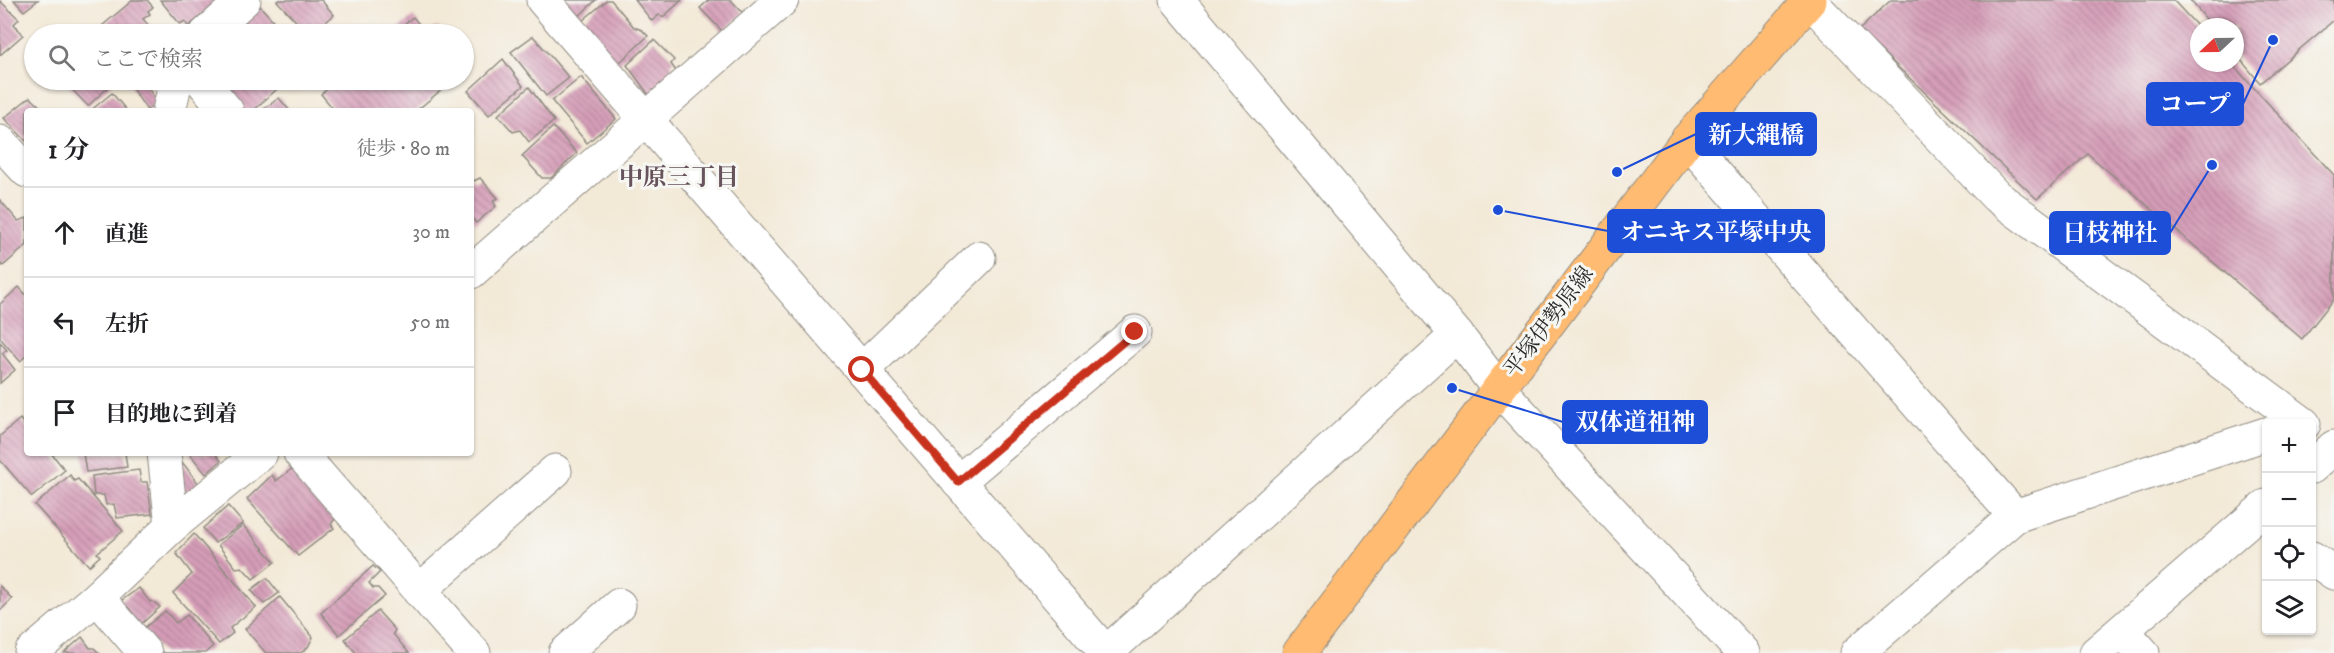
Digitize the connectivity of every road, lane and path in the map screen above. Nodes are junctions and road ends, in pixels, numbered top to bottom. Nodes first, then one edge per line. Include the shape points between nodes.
1 (244, 0) edge
2 (543, 0) edge
3 (782, 0) edge
4 (1177, 0) edge
5 (1809, 0) edge
6 (217, 24) edge
7 (174, 90) edge
8 (209, 90) edge
9 (170, 108) edge
10 (224, 108) edge
11 (646, 120) junction
12 (1687, 140) junction
13 (0, 141) edge
14 (24, 168) edge
15 (980, 258) dead end
16 (474, 269) edge
17 (1135, 332) dead end
18 (1457, 335) junction
19 (862, 370) junction
20 (1498, 388) junction
21 (2296, 419) edge
22 (2316, 433) edge
23 (2262, 435) edge
24 (2334, 446) edge
25 (164, 456) edge
26 (257, 456) edge
27 (303, 456) edge
28 (2316, 463) edge
29 (555, 471) dead end
30 (958, 482) junction
31 (2015, 516) junction
32 (2262, 518) edge
33 (172, 526) junction
34 (2316, 561) edge
35 (2334, 573) edge
36 (419, 591) junction
37 (97, 597) junction
38 (620, 605) dead end
39 (2133, 642) edge
40 (462, 649) edge
41 (31, 653) edge
42 (145, 653) edge
43 (565, 653) edge
44 (1106, 653) edge
45 (1299, 653) edge
46 (1743, 653) edge
47 (1857, 653) edge
48 (2096, 653) edge

1 - 6 street
2 - 11 street
3 - 11 street
4 - 18 street
5 - 12 main road, 平塚伊勢原線
5 - 21 street via 1996,196
7 - 9 street
8 - 10 street
11 - 16 street
11 - 19 street
12 - 20 main road, 平塚伊勢原線
12 - 31 street
13 - 14 street
15 - 19 street
17 - 30 street
18 - 20 street
18 - 44 street
19 - 30 street
20 - 45 main road, 平塚伊勢原線
20 - 46 street
22 - 24 street
23 - 31 street
24 - 28 street
25 - 33 street
26 - 33 street
27 - 36 street
29 - 36 street
30 - 44 street
31 - 47 street
32 - 39 street
33 - 37 street
34 - 35 street
36 - 40 street
37 - 41 street
37 - 42 street
38 - 43 street
39 - 48 street

